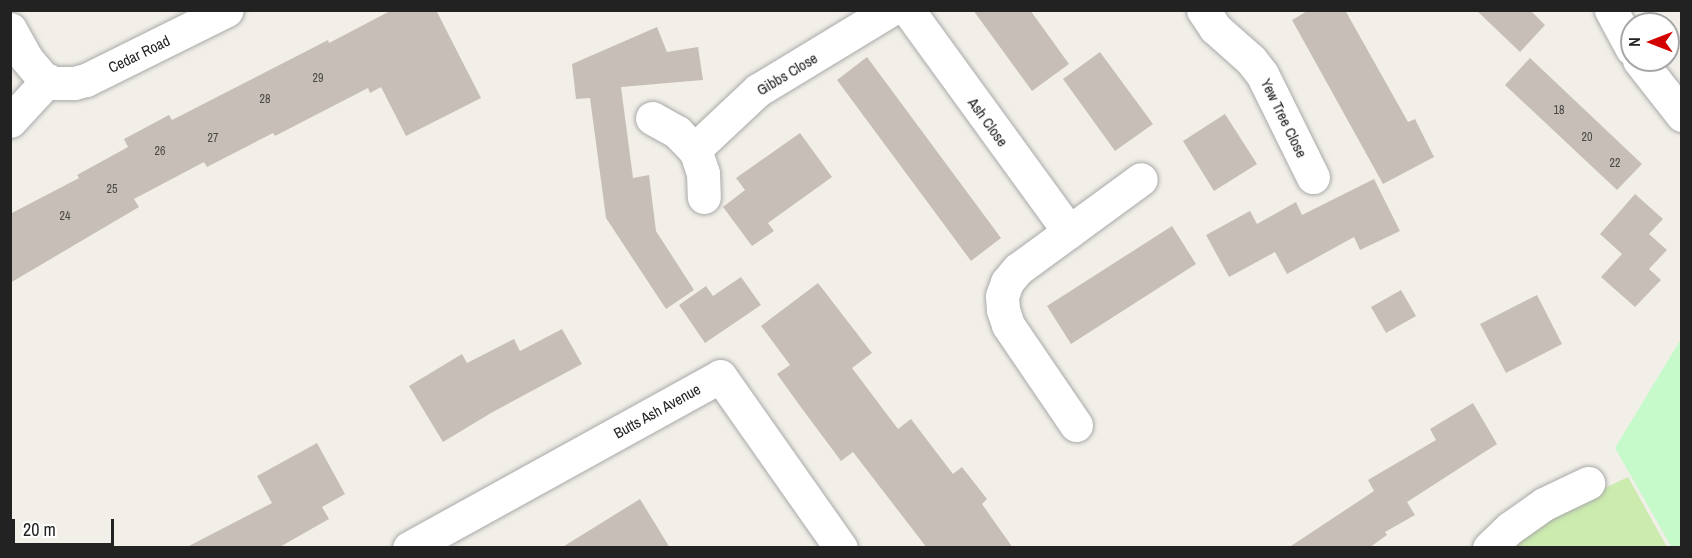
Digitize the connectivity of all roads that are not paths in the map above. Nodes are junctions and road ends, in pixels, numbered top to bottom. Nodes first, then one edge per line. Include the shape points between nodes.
1 (227, 10) edge
2 (890, 10) edge
3 (908, 10) edge
4 (1203, 10) edge
5 (1611, 10) edge
6 (1620, 27) edge
7 (10, 29) edge
8 (1649, 72) edge
9 (48, 80) junction
10 (1682, 114) edge
11 (652, 118) dead end
12 (10, 121) edge
13 (694, 150) junction
14 (1312, 177) dead end
15 (1141, 179) dead end
16 (704, 197) dead end
17 (1069, 232) junction
18 (1076, 425) dead end
19 (1588, 483) dead end
20 (409, 548) edge
21 (841, 548) edge
22 (1489, 548) edge

1 - 9 street, Cedar Road via 87,80 64,84
2 - 13 street, Gibbs Close via 758,90
3 - 17 street, Ash Close
4 - 14 street, Yew Tree Close via 1215,28 1262,74
5 - 6 street
7 - 9 street via 26,58
8 - 10 street
9 - 12 street
11 - 13 street via 677,132
13 - 16 street via 703,173
15 - 17 street
17 - 18 street via 1018,269 1002,296 1008,325
19 - 22 street via 1544,504
20 - 21 street, Butts Ash Avenue via 720,375

